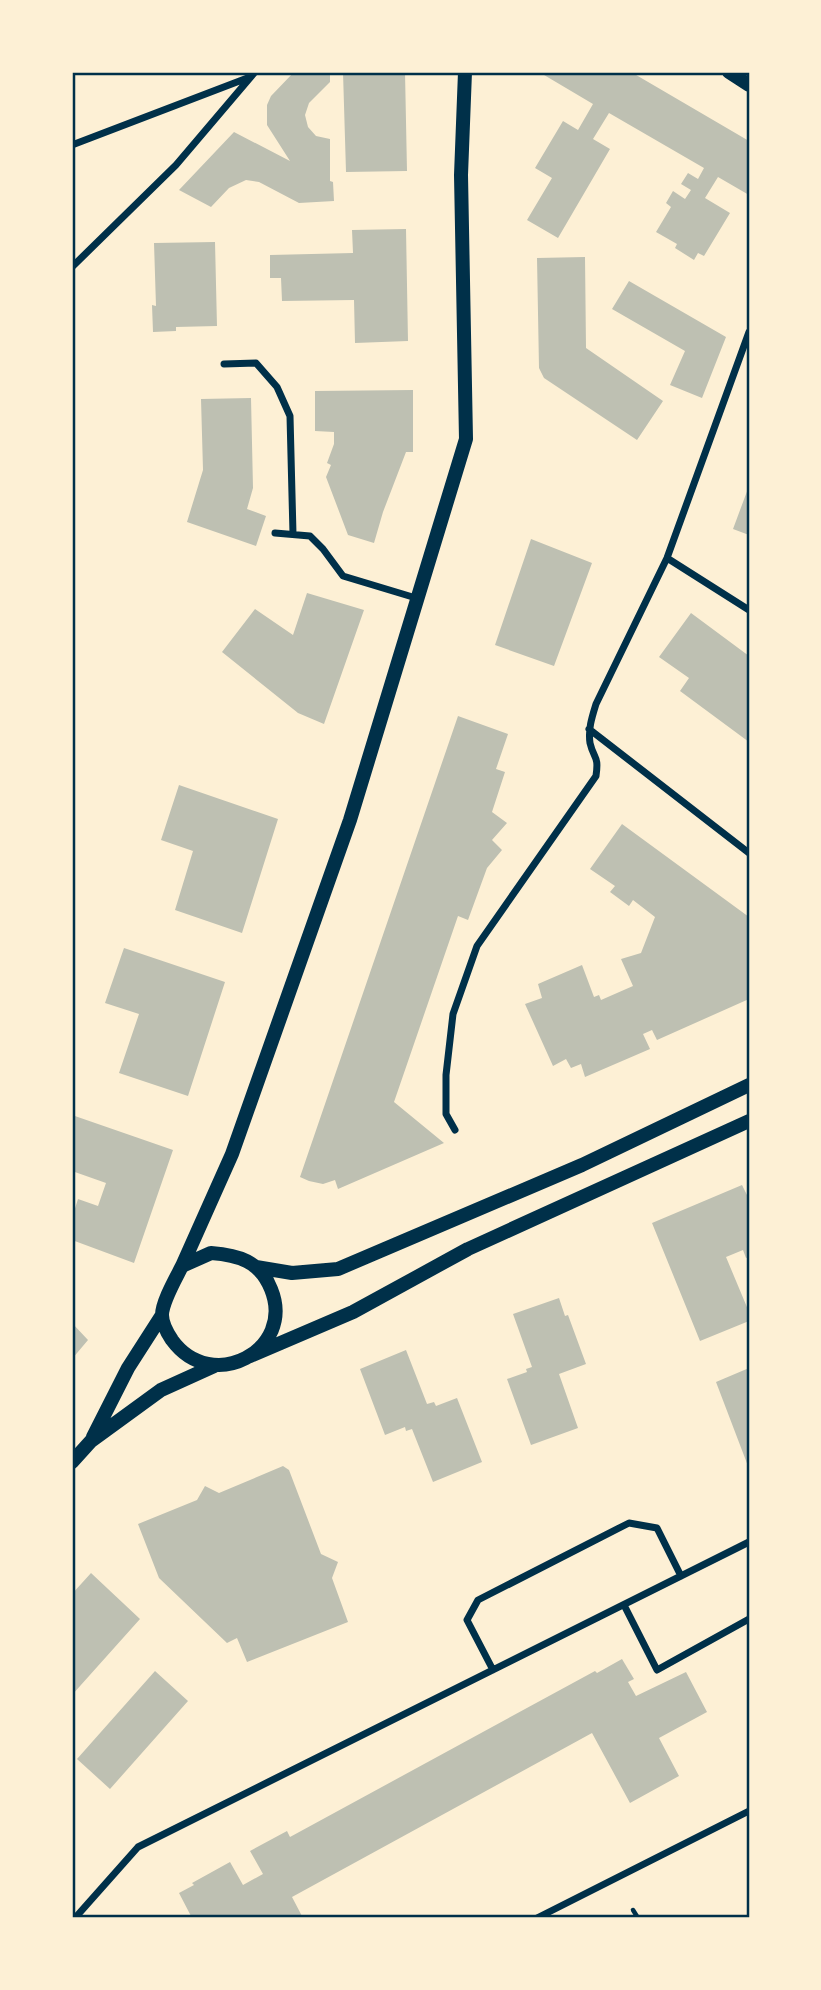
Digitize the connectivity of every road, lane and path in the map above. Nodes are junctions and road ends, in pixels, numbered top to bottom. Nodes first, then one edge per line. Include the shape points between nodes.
1 (465, 72) edge
2 (729, 72) edge
3 (253, 74) edge
4 (749, 85) edge
5 (72, 145) edge
6 (72, 267) edge
7 (749, 332) edge
8 (225, 364) dead end
9 (275, 533) dead end
10 (293, 534) junction
11 (667, 558) junction
12 (416, 598) junction
13 (749, 610) edge
14 (589, 729) junction
15 (749, 853) edge
16 (749, 1085) edge
17 (749, 1121) edge
18 (455, 1130) dead end
19 (182, 1266) junction
20 (256, 1267) junction
21 (162, 1315) junction
22 (250, 1356) junction
23 (214, 1366) junction
24 (91, 1441) junction
25 (72, 1462) edge
26 (749, 1542) edge
27 (681, 1576) junction
28 (624, 1605) junction
29 (749, 1619) edge
30 (493, 1670) junction
31 (749, 1811) edge
32 (633, 1910) dead end
33 (75, 1918) edge
34 (537, 1918) edge
35 (638, 1918) edge

1 - 12 main road via 461,175 466,439
2 - 4 main road
3 - 5 street
3 - 6 street via 176,165
7 - 11 street
8 - 10 street via 256,363 277,387 290,416
9 - 10 street
10 - 12 street via 310,536 343,576
11 - 13 street
11 - 14 street via 596,704
12 - 19 main road via 350,820 232,1154
14 - 15 street
14 - 18 street via 598,760 596,776 477,946 453,1014 446,1114
16 - 20 main road via 582,1165 338,1269 292,1273
17 - 22 main road via 468,1249 353,1312
19 - 20 main road via 211,1253 237,1255
19 - 21 main road
20 - 22 main road via 271,1288 275,1307 273,1326
21 - 23 main road via 180,1350
21 - 24 main road via 128,1368
22 - 23 main road
23 - 24 main road via 161,1390
24 - 25 main road
26 - 27 street
27 - 28 street
27 - 30 street via 657,1528 629,1523 478,1600 467,1620
28 - 29 street via 657,1670
28 - 30 street
30 - 33 street via 138,1847
31 - 34 street
32 - 35 path

